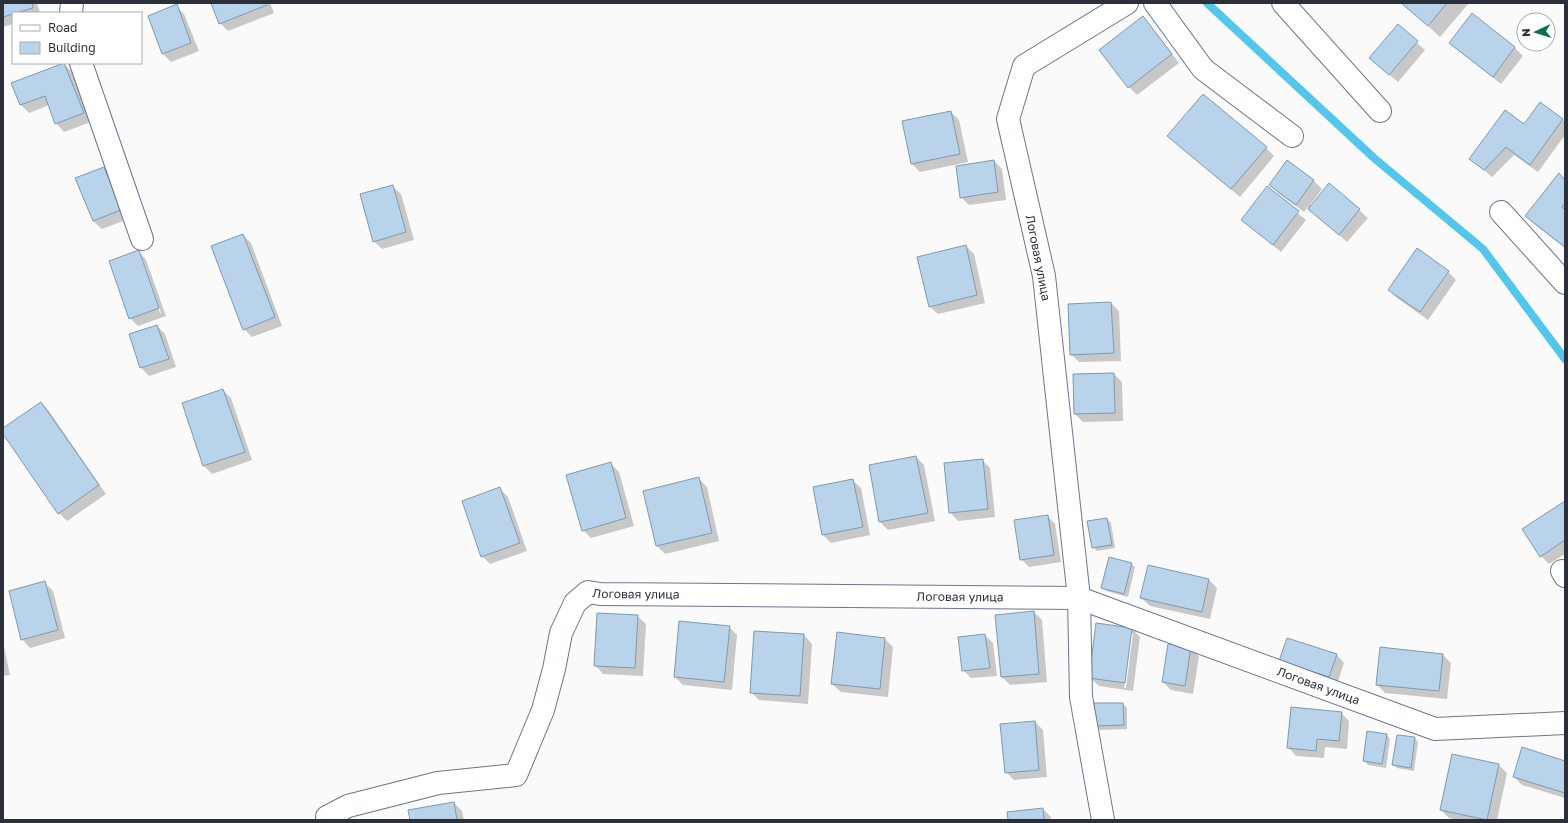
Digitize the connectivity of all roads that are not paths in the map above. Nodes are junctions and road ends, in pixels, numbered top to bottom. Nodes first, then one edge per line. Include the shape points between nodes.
1 (1127, 3) edge
2 (1155, 3) edge
3 (1283, 3) edge
4 (81, 64) edge
5 (1380, 111) dead end
6 (1292, 136) dead end
7 (1501, 212) dead end
8 (142, 239) dead end
9 (1565, 283) edge
10 (1079, 598) junction
11 (1565, 723) edge
12 (327, 819) edge
13 (1103, 820) edge

1 - 10 street, Логовая улица via 1024,66 1008,118 1044,276
2 - 6 street via 1203,69
3 - 5 street
4 - 8 street
7 - 9 street
10 - 11 street, Логовая улица via 1435,729
10 - 12 street, Логовая улица via 588,592 574,603 561,633 543,710 516,775 438,783 348,806
10 - 13 street, Логовая улица via 1081,696

